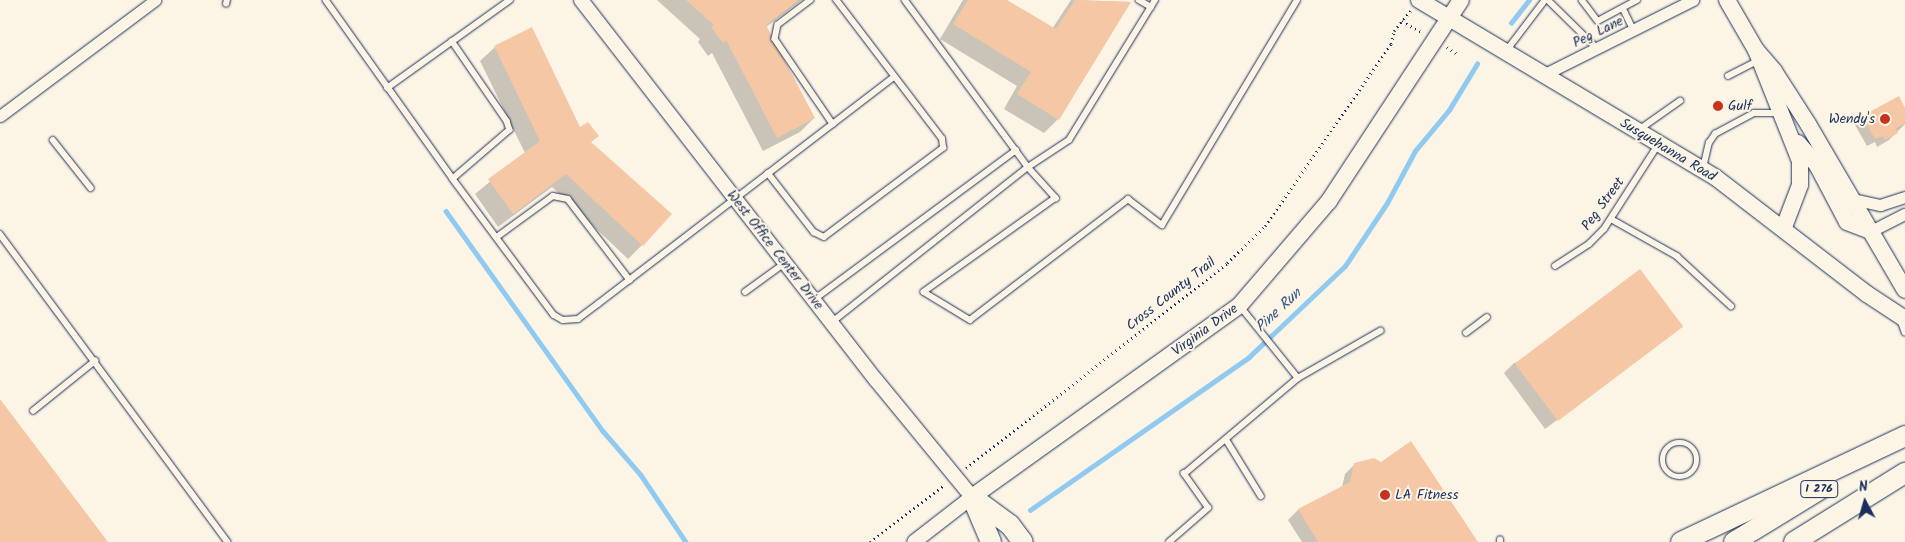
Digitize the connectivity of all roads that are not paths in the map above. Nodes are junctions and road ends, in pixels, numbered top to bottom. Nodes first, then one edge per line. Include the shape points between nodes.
1 (155, 0) edge
2 (326, 0) edge
3 (510, 0) edge
4 (581, 0) edge
5 (811, 0) edge
6 (836, 0) edge
7 (905, 0) edge
8 (1139, 0) edge
9 (1155, 0) edge
10 (1297, 0) edge
11 (1461, 0) edge
12 (1547, 0) edge
13 (1582, 0) edge
14 (1637, 0) edge
15 (1693, 0) edge
16 (1727, 0) edge
17 (1416, 4) edge
18 (1151, 7) junction
19 (1623, 8) junction
20 (1448, 20) junction
21 (1634, 31) junction
22 (452, 41) junction
23 (1598, 50) junction
24 (1506, 53) junction
25 (1758, 55) junction
26 (1543, 75) junction
27 (1728, 76) dead end
28 (894, 77) junction
29 (387, 88) junction
30 (1680, 101) dead end
31 (1782, 113) junction
32 (0, 116) edge
33 (833, 124) junction
34 (1637, 132) junction
35 (1790, 133) junction
36 (53, 140) dead end
37 (1658, 145) junction
38 (1016, 150) junction
39 (1028, 167) junction
40 (1702, 170) junction
41 (768, 174) junction
42 (453, 178) junction
43 (91, 188) dead end
44 (1905, 197) edge
45 (1852, 199) junction
46 (736, 200) junction
47 (1905, 214) edge
48 (1612, 219) junction
49 (1784, 228) junction
50 (1871, 231) junction
51 (0, 234) edge
52 (497, 237) junction
53 (785, 263) junction
54 (1555, 266) dead end
55 (630, 280) junction
56 (1905, 290) edge
57 (745, 292) dead end
58 (814, 300) junction
59 (1239, 306) junction
60 (1731, 306) dead end
61 (1901, 316) edge
62 (1487, 317) dead end
63 (832, 324) junction
64 (1380, 331) dead end
65 (1905, 332) edge
66 (1466, 333) dead end
67 (94, 362) junction
68 (1298, 378) junction
69 (33, 411) dead end
70 (1905, 436) edge
71 (1226, 439) junction
72 (1665, 468) joint
73 (1905, 474) edge
74 (1261, 496) dead end
75 (972, 497) junction
76 (228, 542) edge
77 (914, 542) edge
78 (991, 542) edge
79 (1023, 542) edge
80 (1169, 542) edge
81 (1681, 542) edge
82 (1734, 542) edge
83 (1794, 542) edge

1 - 32 street
2 - 29 lane
3 - 22 lane
4 - 46 street, West Office Center Drive
5 - 33 lane via 778,25 775,39
6 - 28 lane
7 - 38 lane
8 - 18 lane
9 - 18 lane
10 - 39 lane via 1162,225 1128,199 970,320 924,292 1056,198
11 - 20 main road, Virginia Drive
12 - 23 lane
12 - 24 lane
13 - 19 lane via 1598,21
14 - 19 lane
15 - 21 street, Peg Lane
16 - 25 main road
17 - 20 main road, Susquehanna Road
18 - 39 lane via 1069,140
19 - 21 lane
20 - 24 main road, Susquehanna Road
20 - 59 main road, Virginia Drive via 1329,201
21 - 23 street, Peg Lane
22 - 29 lane
22 - 42 lane via 508,121 510,130
23 - 26 street, Peg Lane
24 - 26 main road, Susquehanna Road
25 - 27 lane
25 - 31 main road
25 - 45 main road via 1774,71
26 - 34 main road, Susquehanna Road
28 - 33 lane
28 - 41 lane via 942,139 941,150 824,237 814,232
29 - 42 lane
30 - 34 lane
31 - 35 main road
31 - 40 lane via 1754,113 1723,129 1709,143
33 - 41 lane
34 - 37 main road, Susquehanna Road
35 - 49 main road via 1800,161 1800,185
35 - 50 main road via 1817,165 1847,222
36 - 43 lane
37 - 40 main road, Susquehanna Road
37 - 48 lane, Peg Street
38 - 39 lane
38 - 58 lane
39 - 63 lane
40 - 49 main road, Susquehanna Road
41 - 46 lane
42 - 52 lane
44 - 45 street via 1880,205
45 - 50 main road
46 - 53 street, West Office Center Drive
46 - 55 lane
47 - 50 street
48 - 54 lane, Peg Street via 1589,244
48 - 60 lane via 1677,256
49 - 61 main road, Susquehanna Road via 1867,294
50 - 56 main road
51 - 67 lane
52 - 55 lane via 553,196 568,199
52 - 55 lane via 554,315 563,320 578,319
53 - 57 lane
53 - 58 street, West Office Center Drive
58 - 63 street, West Office Center Drive
59 - 68 lane
59 - 75 main road, Virginia Drive
61 - 65 lane
62 - 66 lane
63 - 75 street, West Office Center Drive
64 - 68 lane
67 - 69 lane
67 - 76 lane
68 - 71 lane
70 - 81 highway
70 - 82 highway, I 276
71 - 74 lane
71 - 80 lane via 1184,474 1208,508
72 - 72 lane via 1675,477 1688,476 1697,466 1696,452 1686,444 1672,444 1664,454
73 - 83 highway, I 276
75 - 77 street, Virginia Drive
75 - 78 highway
75 - 79 highway via 1010,525

